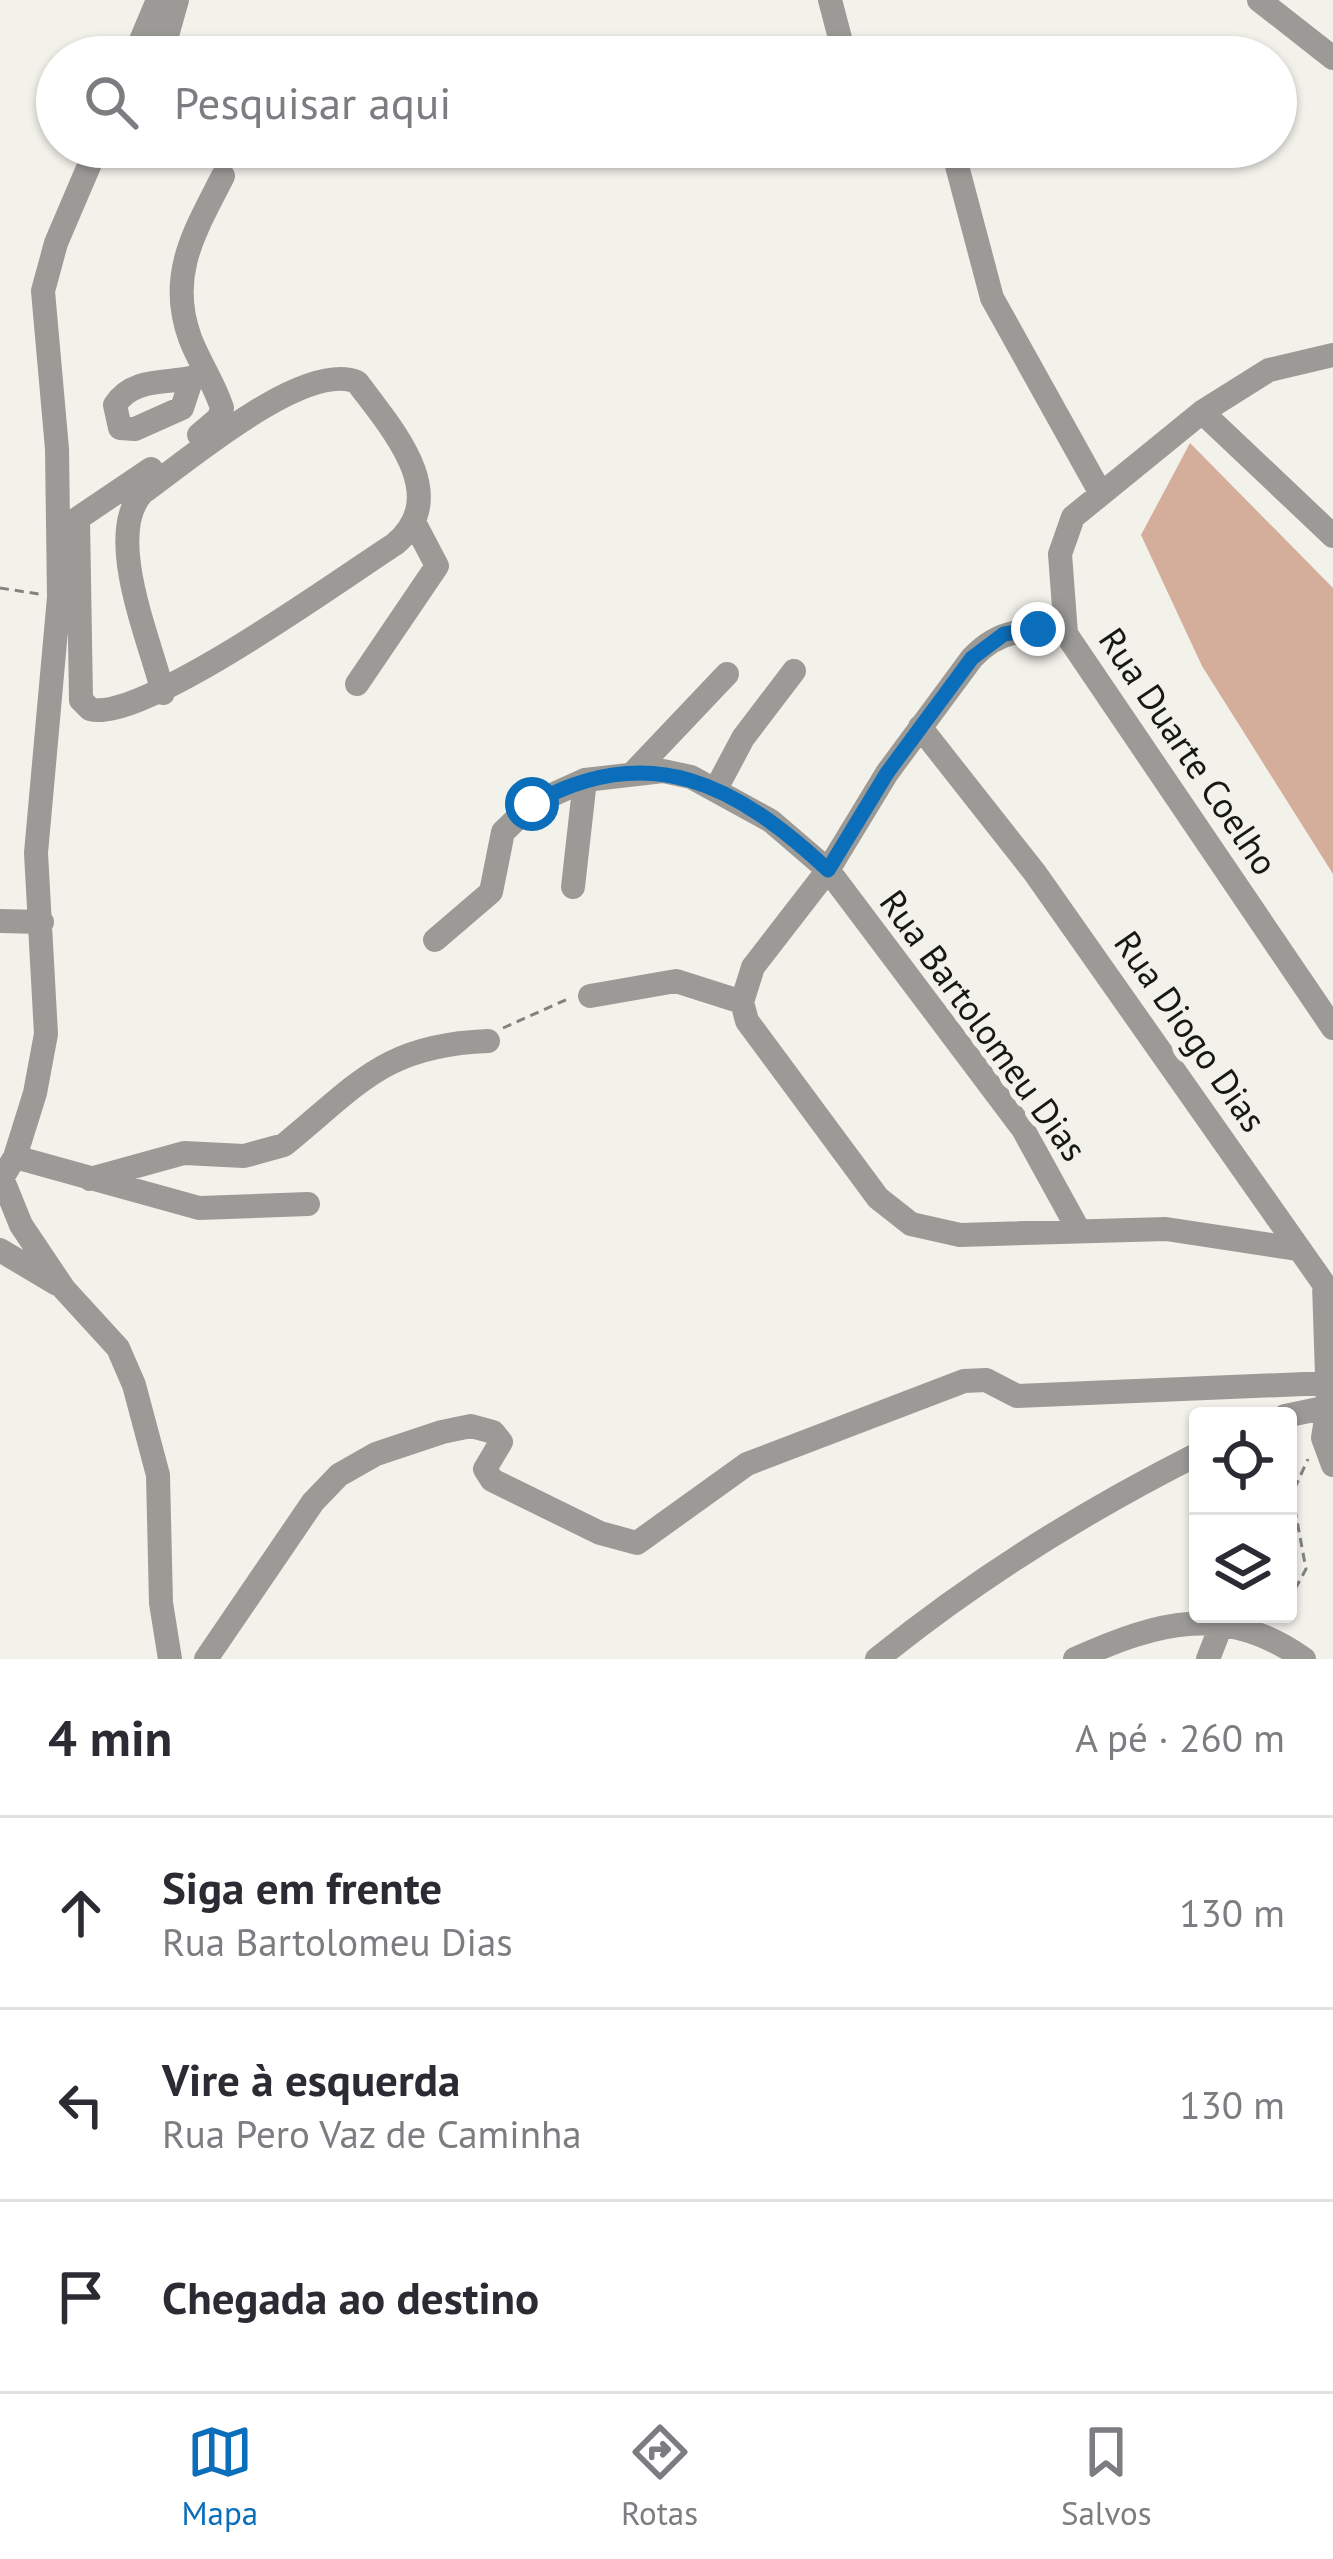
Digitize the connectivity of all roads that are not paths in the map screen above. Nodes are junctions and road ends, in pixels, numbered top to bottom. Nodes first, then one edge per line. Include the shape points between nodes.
1 (158, 0) edge
2 (177, 0) edge
3 (830, 0) edge
4 (1258, 0) edge
5 (143, 36) edge
6 (167, 36) edge
7 (839, 36) edge
8 (1333, 58) edge
9 (88, 168) edge
10 (958, 168) edge
11 (223, 176) dead end
12 (1333, 355) edge
13 (1202, 412) junction
14 (1100, 492) junction
15 (415, 524) junction
16 (68, 525) junction
17 (1333, 536) edge
18 (1066, 634) junction
19 (794, 671) dead end
20 (728, 674) dead end
21 (357, 684) dead end
22 (164, 693) junction
23 (920, 727) junction
24 (634, 772) junction
25 (585, 780) junction
26 (716, 789) junction
27 (828, 870) junction
28 (573, 887) dead end
29 (0, 921) edge
30 (41, 922) junction
31 (435, 940) dead end
32 (590, 996) road end
33 (742, 1002) junction
34 (1333, 1028) edge
35 (488, 1041) road end
36 (6, 1171) edge
37 (90, 1179) junction
38 (308, 1204) dead end
39 (21, 1225) junction
40 (1078, 1229) junction
41 (1297, 1249) junction
42 (1, 1251) edge
43 (1328, 1280) edge
44 (64, 1288) junction
45 (1330, 1398) edge
46 (1297, 1411) edge
47 (1189, 1459) edge
48 (1333, 1465) edge
49 (1222, 1623) junction
50 (170, 1659) edge
51 (206, 1659) edge
52 (877, 1659) edge
53 (1076, 1659) edge
54 (1208, 1659) edge
55 (1304, 1659) edge

1 - 5 street
2 - 6 street
3 - 7 street
4 - 8 street
9 - 16 street via 43,291
10 - 14 street via 992,298
11 - 16 street via 185,253 179,286 199,377 220,400 219,418
12 - 13 street, Rua Duarte Coelho via 1269,370
13 - 14 street, Rua Duarte Coelho
13 - 17 street
14 - 18 street, Rua Duarte Coelho via 1065,531
15 - 21 street via 437,566
15 - 22 street
15 - 22 street via 420,500 412,464 357,382 322,382 240,421 130,507 124,538
16 - 22 street via 81,700 115,712
16 - 30 street via 37,836
18 - 23 street via 1018,630 986,643
18 - 34 street, Rua Duarte Coelho
19 - 26 street
20 - 24 street
23 - 27 street
23 - 41 street, Rua Diogo Dias via 1023,857
24 - 25 street, Rua Bartolomeu Dias
24 - 26 street, Rua Bartolomeu Dias via 663,771
25 - 28 street
25 - 31 street, Rua Bartolomeu Dias via 516,817 503,832 491,892
26 - 27 street, Rua Bartolomeu Dias via 771,821
27 - 33 street via 753,968
27 - 40 street, Rua Bartolomeu Dias via 1023,1129
29 - 30 street
30 - 36 street via 46,1034
32 - 33 street via 676,981
33 - 40 street via 756,1035 890,1212 960,1235
35 - 37 street via 400,1054 266,1152 184,1154
36 - 37 street
36 - 39 street
37 - 38 street via 199,1208
39 - 42 street
39 - 44 street
40 - 41 street via 1166,1229
41 - 43 street, Rua Diogo Dias
42 - 44 street
43 - 45 street, Rua Diogo Dias
44 - 50 street via 118,1348 151,1432
45 - 46 street
45 - 48 street, Rua Diogo Dias via 1323,1438
45 - 51 street via 1017,1396 986,1380 940,1389 774,1452 637,1543 492,1480 485,1466 501,1440 487,1429 442,1432 339,1475
47 - 52 street via 1030,1547
49 - 53 street via 1166,1626
49 - 54 street
49 - 55 street via 1270,1635

